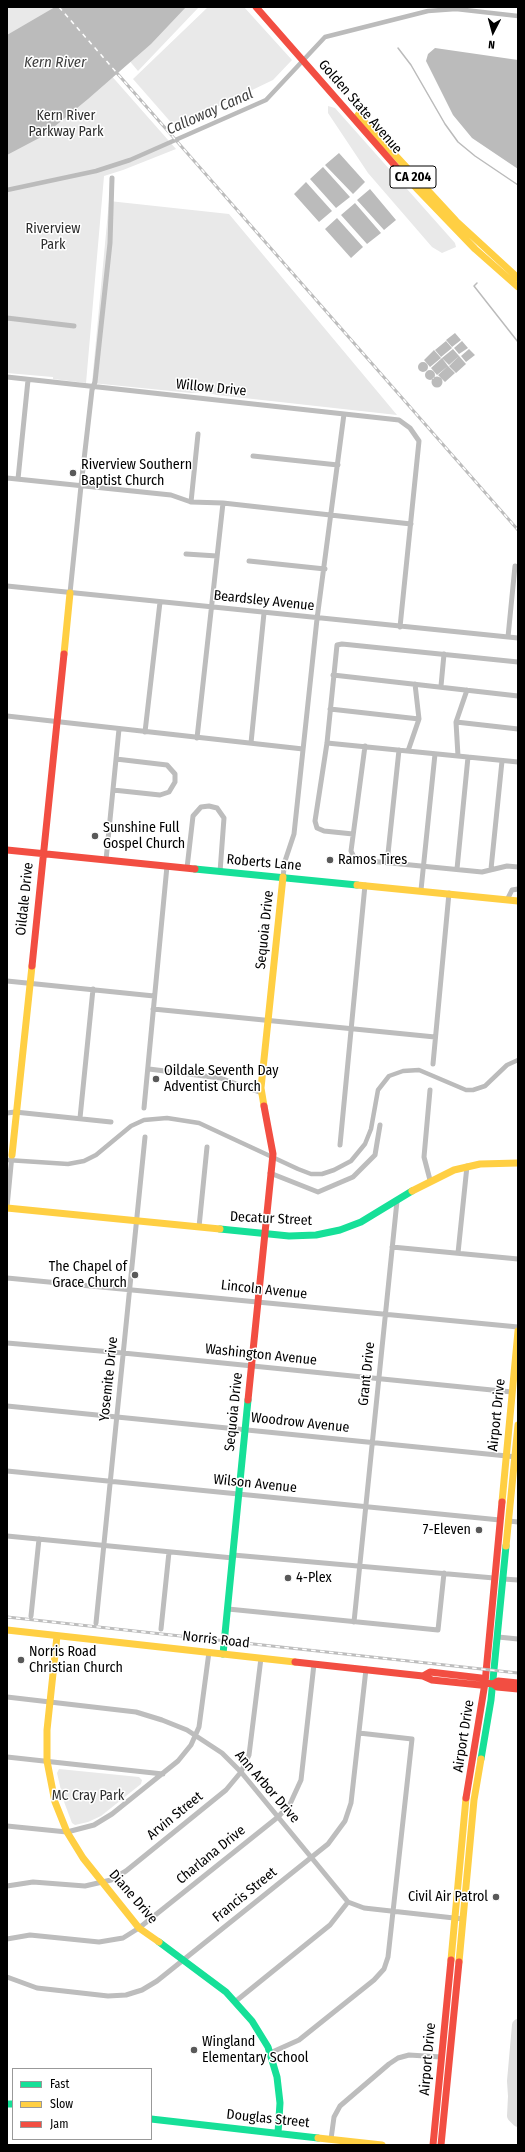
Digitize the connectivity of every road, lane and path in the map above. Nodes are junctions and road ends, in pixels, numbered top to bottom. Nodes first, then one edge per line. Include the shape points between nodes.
1 (256, 7) edge
2 (263, 7) edge
3 (296, 49) junction
4 (314, 69) junction
5 (112, 178) dead end
6 (498, 270) junction
7 (518, 278) edge
8 (518, 287) edge
9 (518, 292) edge
10 (7, 318) edge
11 (74, 326) dead end
12 (7, 377) edge
13 (28, 380) junction
14 (93, 387) junction
15 (344, 414) junction
16 (198, 434) dead end
17 (253, 456) dead end
18 (338, 465) junction
19 (7, 478) edge
20 (18, 479) junction
21 (81, 486) junction
22 (192, 502) junction
23 (223, 503) junction
24 (331, 516) junction
25 (411, 524) junction
26 (186, 554) dead end
27 (217, 556) junction
28 (249, 561) dead end
29 (515, 566) dead end
30 (325, 569) junction
31 (7, 586) edge
32 (70, 593) junction
33 (160, 602) junction
34 (212, 607) junction
35 (264, 613) junction
36 (317, 619) junction
37 (400, 627) junction
38 (508, 637) junction
39 (518, 638) edge
40 (444, 654) junction
41 (518, 662) edge
42 (333, 675) junction
43 (415, 684) junction
44 (441, 686) junction
45 (467, 690) junction
46 (518, 696) edge
47 (330, 709) junction
48 (7, 716) edge
49 (419, 719) junction
50 (56, 722) junction
51 (456, 722) junction
52 (118, 729) junction
53 (518, 730) edge
54 (145, 732) junction
55 (197, 738) junction
56 (327, 742) junction
57 (251, 743) junction
58 (365, 746) junction
59 (303, 749) junction
60 (399, 750) junction
61 (408, 751) junction
62 (435, 754) junction
63 (458, 756) junction
64 (468, 757) junction
65 (116, 758) junction
66 (502, 761) junction
67 (518, 762) edge
68 (113, 790) junction
69 (353, 834) junction
70 (7, 850) edge
71 (43, 854) junction
72 (106, 860) junction
73 (387, 863) junction
74 (167, 866) junction
75 (423, 867) junction
76 (518, 867) edge
77 (187, 868) junction
78 (457, 869) junction
79 (491, 869) junction
80 (220, 872) junction
81 (283, 877) junction
82 (365, 885) junction
83 (518, 889) edge
84 (421, 890) junction
85 (449, 893) junction
86 (508, 900) junction
87 (518, 901) edge
88 (7, 980) edge
89 (29, 983) junction
90 (93, 989) junction
91 (154, 996) junction
92 (153, 1009) junction
93 (269, 1020) junction
94 (352, 1029) junction
95 (436, 1037) junction
96 (433, 1064) dead end
97 (148, 1069) junction
98 (430, 1090) dead end
99 (262, 1093) junction
100 (144, 1108) dead end
101 (15, 1112) junction
102 (7, 1113) edge
103 (80, 1118) junction
104 (111, 1122) dead end
105 (380, 1125) dead end
106 (145, 1137) dead end
107 (340, 1145) dead end
108 (207, 1147) dead end
109 (12, 1155) joint
110 (518, 1163) edge
111 (467, 1166) junction
112 (270, 1174) junction
113 (430, 1180) junction
114 (397, 1201) junction
115 (7, 1208) edge
116 (136, 1221) junction
117 (199, 1227) junction
118 (265, 1233) junction
119 (392, 1247) junction
120 (458, 1253) junction
121 (518, 1259) edge
122 (7, 1278) edge
123 (130, 1288) junction
124 (258, 1302) junction
125 (386, 1314) junction
126 (518, 1327) edge
127 (518, 1331) edge
128 (7, 1343) edge
129 (123, 1352) junction
130 (252, 1366) junction
131 (379, 1379) junction
132 (512, 1392) junction
133 (7, 1406) edge
134 (117, 1417) junction
135 (518, 1425) edge
136 (245, 1430) junction
137 (373, 1443) junction
138 (506, 1456) junction
139 (516, 1457) edge
140 (7, 1471) edge
141 (111, 1481) junction
142 (239, 1494) junction
143 (366, 1507) junction
144 (500, 1520) junction
145 (509, 1521) junction
146 (518, 1522) edge
147 (7, 1536) edge
148 (39, 1540) junction
149 (104, 1546) junction
150 (168, 1552) junction
151 (233, 1556) junction
152 (360, 1566) junction
153 (444, 1573) junction
154 (494, 1578) junction
155 (504, 1579) junction
156 (518, 1580) edge
157 (228, 1609) junction
158 (31, 1616) dead end
159 (354, 1622) junction
160 (96, 1623) dead end
161 (7, 1630) edge
162 (161, 1630) dead end
163 (57, 1636) junction
164 (498, 1637) junction
165 (518, 1639) edge
166 (209, 1652) junction
167 (223, 1654) junction
168 (261, 1658) junction
169 (314, 1664) junction
170 (366, 1669) junction
171 (518, 1682) edge
172 (485, 1683) junction
173 (493, 1684) junction
174 (518, 1689) edge
175 (7, 1697) edge
176 (50, 1702) junction
177 (359, 1733) junction
178 (196, 1735) junction
179 (7, 1757) edge
180 (47, 1761) junction
181 (241, 1772) junction
182 (163, 1774) junction
183 (278, 1817) junction
184 (7, 1826) edge
185 (67, 1832) junction
186 (311, 1858) junction
187 (102, 1883) junction
188 (7, 1886) edge
189 (348, 1902) junction
190 (393, 1911) junction
191 (455, 1918) junction
192 (463, 1919) junction
193 (139, 1928) junction
194 (7, 1939) edge
195 (183, 1961) junction
196 (7, 1977) edge
197 (236, 2001) junction
198 (270, 2053) junction
199 (442, 2057) junction
200 (445, 2106) junction
201 (152, 2119) edge
202 (278, 2133) junction
203 (331, 2139) junction
204 (382, 2145) edge
205 (433, 2145) edge
206 (441, 2145) edge

1 - 3 main road, Golden State Avenue / CA 204
2 - 3 main road, Golden State Avenue / CA 204
3 - 4 main road, Golden State Avenue / CA 204
4 - 6 main road, Golden State Avenue / CA 204 via 420,194
4 - 7 main road, Golden State Avenue / CA 204 via 427,192
5 - 14 street via 110,243
6 - 8 main road, Golden State Avenue / CA 204
6 - 9 main road
10 - 11 street
12 - 13 street, Willow Drive
13 - 14 street, Willow Drive
13 - 20 street
14 - 15 street, Willow Drive
14 - 21 street
15 - 18 street, Sequoia Drive
15 - 25 street, Willow Drive via 399,420 410,428 419,441
16 - 22 street
17 - 18 street
18 - 24 street, Sequoia Drive
19 - 20 street
20 - 21 street
21 - 22 street via 171,496
21 - 32 street
22 - 23 street
23 - 24 street
23 - 27 street
24 - 25 street
24 - 30 street, Sequoia Drive
25 - 37 street
26 - 27 street
27 - 34 street
28 - 30 street
29 - 38 street
30 - 36 street, Sequoia Drive
31 - 32 street, Beardsley Avenue
32 - 33 street, Beardsley Avenue
32 - 50 main road, Oildale Drive
33 - 34 street, Beardsley Avenue
33 - 54 street
34 - 35 street, Beardsley Avenue
34 - 55 street
35 - 36 street, Beardsley Avenue
35 - 57 street
36 - 37 street, Beardsley Avenue
36 - 59 street, Sequoia Drive
37 - 38 street, Beardsley Avenue
38 - 39 street, Beardsley Avenue
40 - 41 street
40 - 42 street via 342,644 338,645
40 - 44 street
42 - 43 street
42 - 47 street
43 - 44 street
43 - 49 street
44 - 45 street
45 - 46 street
45 - 51 street
47 - 49 street
47 - 56 street
48 - 50 street
49 - 61 street
50 - 52 street
50 - 71 main road, Oildale Drive
51 - 53 street
51 - 63 street
52 - 54 street
52 - 65 street
54 - 55 street
55 - 57 street
56 - 58 street
56 - 69 street via 315,821 318,828 324,831
57 - 59 street
58 - 60 street
58 - 69 street
59 - 81 street, Sequoia Drive via 294,834 285,861
60 - 61 street
60 - 73 street
61 - 62 street
62 - 63 street
62 - 75 street
63 - 64 street
64 - 66 street
64 - 78 street
65 - 68 street
65 - 68 street via 167,764 175,774 175,782 168,792 160,795
66 - 67 street
66 - 79 street
68 - 72 street
69 - 73 street via 351,851 354,857
70 - 71 main road, Roberts Lane
71 - 72 main road, Roberts Lane
71 - 89 main road, Oildale Drive
72 - 74 main road, Roberts Lane
73 - 75 street
74 - 77 main road, Roberts Lane
74 - 91 street
75 - 78 street
75 - 84 street
76 - 79 street
77 - 80 main road, Roberts Lane
77 - 80 street via 193,816 201,808 209,806 217,808 224,818
78 - 79 street via 482,872
80 - 81 main road, Roberts Lane
81 - 82 main road, Roberts Lane
81 - 93 main road, Sequoia Drive
82 - 84 main road, Roberts Lane
82 - 94 street
83 - 86 street via 512,890
84 - 85 main road, Roberts Lane
85 - 86 main road, Roberts Lane
85 - 95 street
86 - 87 main road, Roberts Lane
88 - 89 street
89 - 90 street
89 - 101 main road, Oildale Drive
90 - 91 street
90 - 103 street
91 - 92 street
92 - 93 street
92 - 97 street
93 - 94 street
93 - 99 main road, Sequoia Drive
94 - 95 street
94 - 107 street
95 - 96 street
97 - 99 street via 220,1078
97 - 100 street
98 - 113 street via 424,1157
99 - 112 main road, Sequoia Drive via 273,1154
101 - 102 street
101 - 103 street
101 - 109 main road, Oildale Drive
103 - 104 street
105 - 112 street via 375,1155 353,1177 318,1192
106 - 116 street, Yosemite Drive
108 - 117 street
109 - 115 street, Oildale Drive
110 - 111 main road, Decatur Street
111 - 113 main road, Decatur Street
111 - 120 street
112 - 118 main road, Sequoia Drive
113 - 114 main road, Decatur Street
114 - 118 main road, Decatur Street via 371,1218 340,1230 303,1236
114 - 119 street, Grant Drive
115 - 116 main road, Decatur Street
116 - 117 main road, Decatur Street
116 - 123 street, Yosemite Drive
117 - 118 main road, Decatur Street
118 - 124 main road, Sequoia Drive
119 - 120 street
119 - 125 street, Grant Drive
120 - 121 street
122 - 123 street, Lincoln Avenue
123 - 124 street, Lincoln Avenue
123 - 129 street, Yosemite Drive
124 - 125 street, Lincoln Avenue
124 - 130 main road, Sequoia Drive
125 - 126 street, Lincoln Avenue
125 - 131 street, Grant Drive
127 - 132 main road, Airport Drive
128 - 129 street, Washington Avenue
129 - 130 street, Washington Avenue
129 - 134 street, Yosemite Drive
130 - 131 street, Washington Avenue
130 - 136 main road, Sequoia Drive
131 - 132 street, Washington Avenue
131 - 137 street, Grant Drive
132 - 138 main road, Airport Drive
133 - 134 street, Woodrow Avenue
134 - 136 street, Woodrow Avenue
134 - 141 street, Yosemite Drive
135 - 139 main road, Airport Drive
136 - 137 street, Woodrow Avenue
136 - 142 main road, Sequoia Drive
137 - 138 street, Woodrow Avenue
137 - 143 street, Grant Drive
138 - 139 street, Woodrow Avenue
138 - 144 main road, Airport Drive
139 - 145 main road, Airport Drive
140 - 141 street, Wilson Avenue
141 - 142 street, Wilson Avenue
141 - 149 street, Yosemite Drive
142 - 143 street, Wilson Avenue
142 - 151 main road, Sequoia Drive
143 - 144 street, Wilson Avenue
143 - 152 street, Grant Drive
144 - 154 main road, Airport Drive
145 - 146 street
145 - 155 main road, Airport Drive
147 - 148 street
148 - 149 street
148 - 158 street
149 - 150 street
149 - 160 street, Yosemite Drive
150 - 151 street
150 - 162 street
151 - 152 street
151 - 157 main road, Sequoia Drive
152 - 153 street
152 - 159 street, Grant Drive
153 - 154 street
153 - 159 street via 438,1630
154 - 172 main road, Airport Drive
155 - 156 street
155 - 164 main road, Airport Drive
157 - 159 street
157 - 167 main road, Sequoia Drive
161 - 163 main road, Norris Road
163 - 166 main road, Norris Road
163 - 176 main road, Diane Drive
164 - 165 street
164 - 173 main road, Airport Drive
166 - 167 main road, Norris Road
166 - 178 street via 202,1718
167 - 168 main road, Norris Road
168 - 169 main road, Norris Road
168 - 181 street, Arvin Street via 252,1745
169 - 170 main road, Norris Road
169 - 183 street, Charlana Drive via 301,1780 294,1796
170 - 172 main road, Norris Road via 423,1676 432,1680 480,1685
170 - 177 street, Francis Street
171 - 173 main road, Norris Road via 498,1681
172 - 173 main road, Norris Road
172 - 191 main road, Airport Drive via 466,1800
173 - 174 main road, Norris Road via 497,1687
173 - 192 main road, Airport Drive via 476,1791
175 - 176 street, Ann Arbor Drive
176 - 178 street, Ann Arbor Drive via 143,1714
176 - 180 main road, Diane Drive
177 - 186 street, Francis Street via 349,1812 335,1837
177 - 190 street via 412,1739
178 - 181 street, Ann Arbor Drive via 222,1753
178 - 182 street via 186,1753
179 - 180 street
180 - 182 street
180 - 185 main road, Diane Drive via 55,1802
181 - 183 street, Ann Arbor Drive
181 - 187 street, Arvin Street via 226,1790 126,1871
182 - 185 street via 101,1822 85,1829
183 - 186 street, Ann Arbor Drive
183 - 193 street, Charlana Drive
184 - 185 street
185 - 187 main road, Diane Drive
186 - 189 street, Ann Arbor Drive
186 - 195 street, Francis Street
187 - 188 street, Arvin Street via 75,1886 33,1882
187 - 193 main road, Diane Drive
189 - 190 street via 364,1908
189 - 197 street via 330,1926
190 - 191 street
190 - 198 street via 388,1957 376,1982 299,2040
191 - 192 street
191 - 199 main road, Airport Drive
192 - 200 main road, Airport Drive
193 - 194 street, Charlana Drive via 123,1938 107,1942 30,1935
193 - 195 main road, Diane Drive
195 - 196 street, Francis Street via 149,1986 134,1993 116,1996 37,1988
195 - 197 main road, Diane Drive
197 - 198 main road, Diane Drive via 258,2029
198 - 202 main road, Diane Drive via 279,2090
199 - 200 main road via 445,2062
199 - 203 street via 409,2055 389,2064 340,2106 334,2117
199 - 205 main road, Airport Drive
200 - 206 main road, Airport Drive
201 - 202 main road, Douglas Street
202 - 203 main road, Douglas Street
203 - 204 main road, Douglas Street

